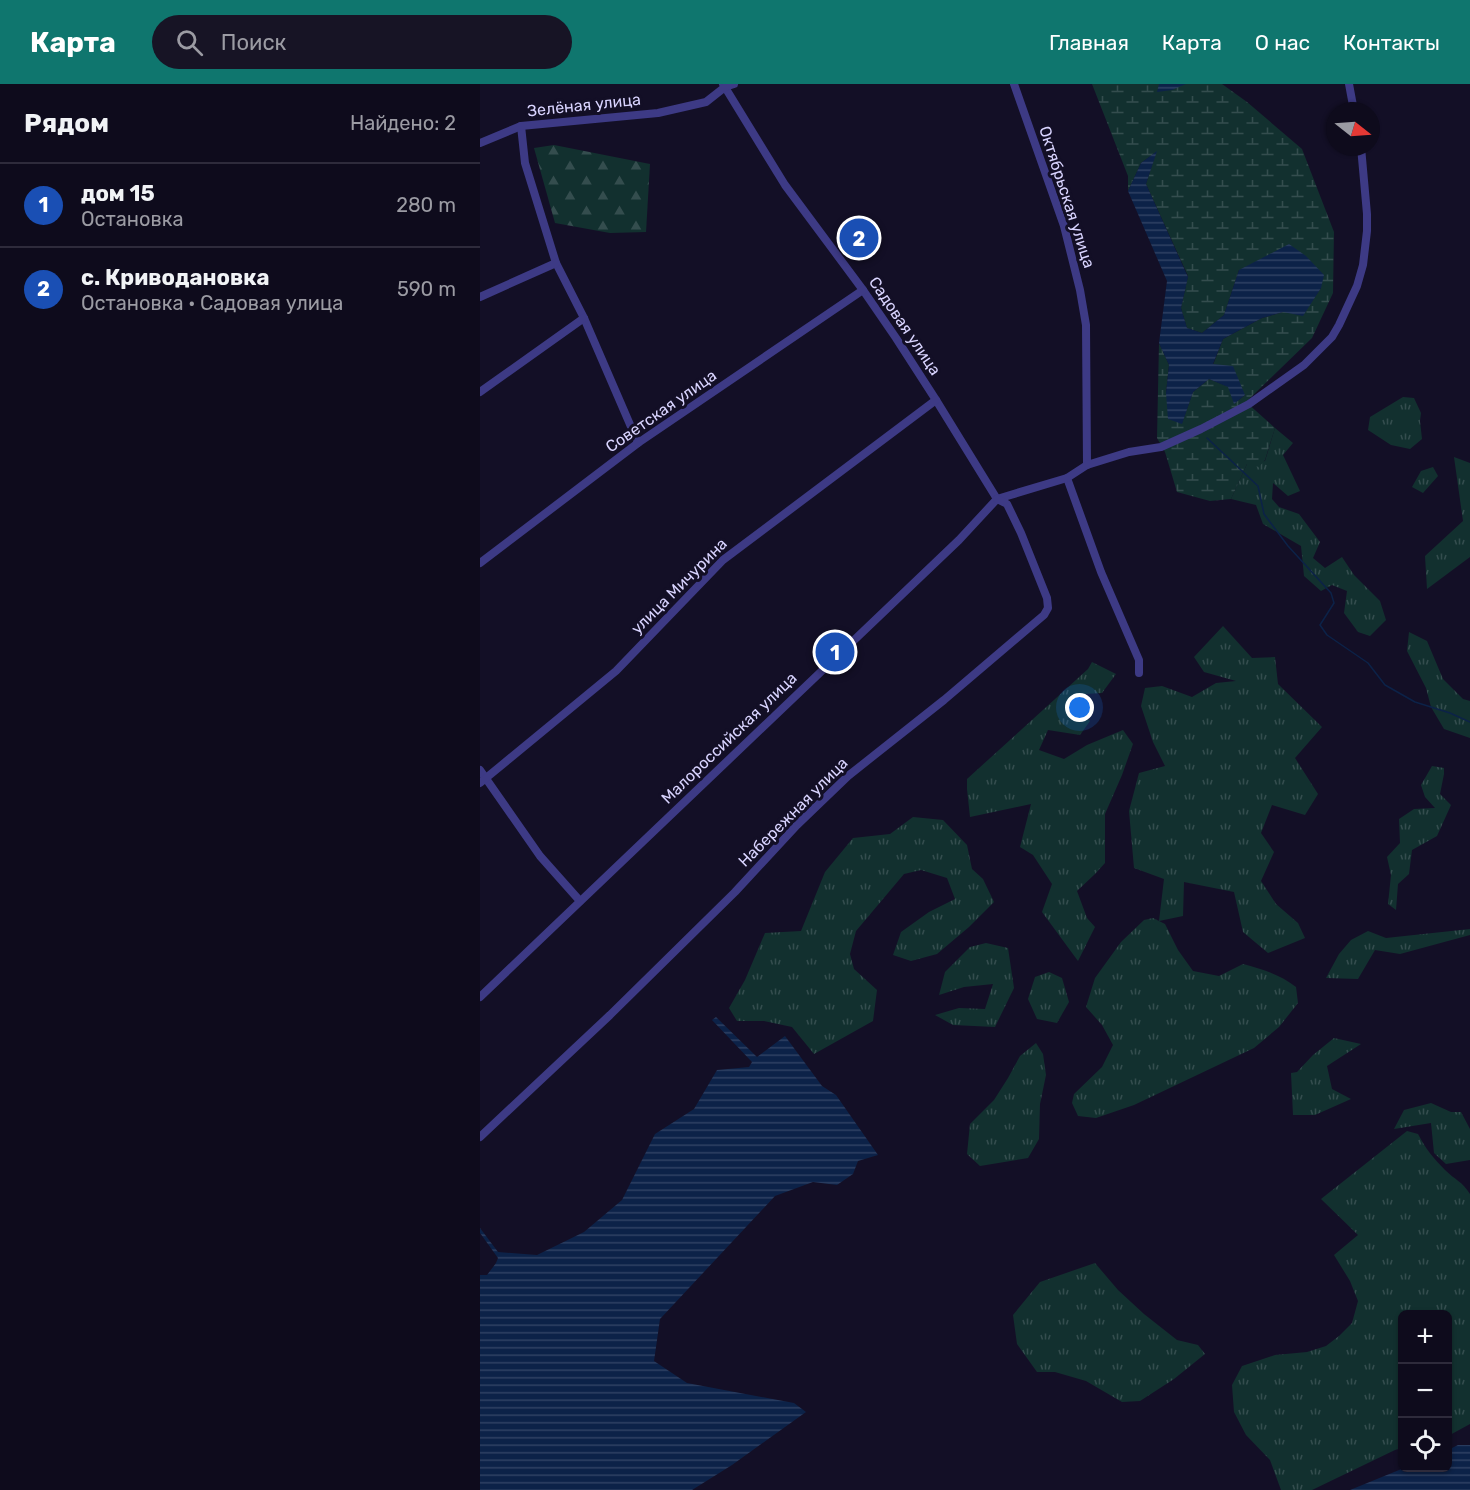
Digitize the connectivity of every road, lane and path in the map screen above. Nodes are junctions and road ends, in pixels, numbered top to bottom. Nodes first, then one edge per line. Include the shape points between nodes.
1 (1014, 84) edge
2 (1349, 84) edge
3 (727, 85) edge
4 (1352, 102) edge
5 (521, 126) junction
6 (480, 143) edge
7 (1362, 156) edge
8 (556, 263) junction
9 (863, 290) junction
10 (480, 297) edge
11 (584, 318) junction
12 (480, 392) edge
13 (936, 400) junction
14 (638, 443) junction
15 (1087, 465) junction
16 (1068, 478) junction
17 (996, 499) junction
18 (480, 563) edge
19 (1139, 673) dead end
20 (480, 770) edge
21 (483, 781) edge
22 (580, 901) junction
23 (480, 997) edge
24 (480, 1137) edge

1 - 15 street, Октябрьская улица via 1064,226 1080,290 1087,348
2 - 4 street
3 - 5 street, Зелёная улица via 706,102 658,113
3 - 9 street, Садовая улица via 785,185
5 - 6 street, Зелёная улица
5 - 8 street via 525,163
7 - 15 street via 1367,214 1363,265 1332,337 1304,365 1249,404 1202,429 1161,447
8 - 10 street
8 - 11 street
9 - 13 street, Садовая улица
9 - 14 street, Советская улица
11 - 12 street
11 - 14 street
13 - 17 street, Садовая улица
13 - 21 street, улица Мичурина via 723,560 616,670
14 - 18 street, Советская улица
15 - 16 street
16 - 17 street
16 - 19 street via 1101,572 1139,660
17 - 22 street, Малороссийская улица via 959,540
17 - 24 street, Набережная улица via 1007,504 1021,533 1047,598 1044,615 848,776 610,1015
20 - 21 street
21 - 22 street
22 - 23 street, Малороссийская улица

